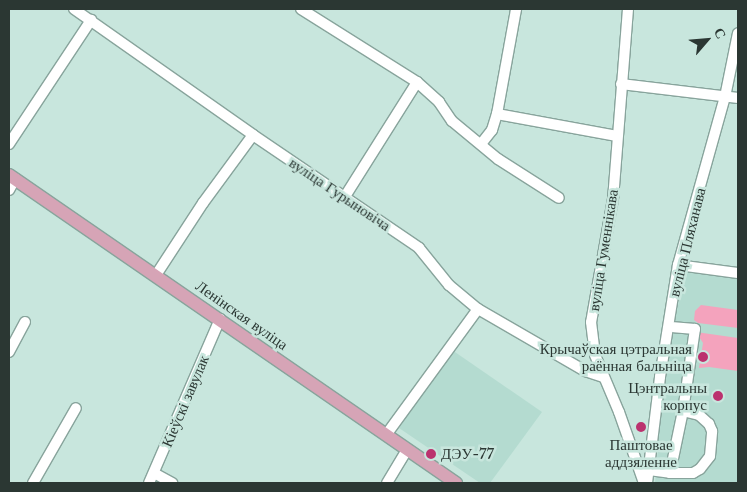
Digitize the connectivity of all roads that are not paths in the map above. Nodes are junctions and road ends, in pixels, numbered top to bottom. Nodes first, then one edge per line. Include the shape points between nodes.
1 (74, 9) edge
2 (301, 9) edge
3 (516, 9) edge
4 (628, 9) edge
5 (91, 20) junction
6 (738, 33) edge
7 (417, 82) junction
8 (621, 84) junction
9 (725, 97) junction
10 (738, 98) edge
11 (498, 114) junction
12 (253, 135) junction
13 (617, 136) junction
14 (9, 144) edge
15 (481, 144) junction
16 (11, 181) edge
17 (344, 198) junction
18 (560, 198) dead end
19 (678, 265) junction
20 (738, 273) edge
21 (156, 275) junction
22 (478, 309) junction
23 (220, 319) junction
24 (25, 322) dead end
25 (674, 327) dead end
26 (9, 352) edge
27 (604, 377) junction
28 (76, 408) dead end
29 (682, 411) junction
30 (386, 435) junction
31 (407, 450) junction
32 (649, 470) junction
33 (154, 473) junction
34 (670, 473) junction
35 (33, 483) edge
36 (149, 483) edge
37 (172, 483) edge
38 (387, 483) edge
39 (456, 483) edge
40 (646, 483) edge

1 - 5 street, вуліца Гурыновіча
2 - 7 street
3 - 11 street
4 - 8 street, вуліца Гуменнікава
5 - 12 street, вуліца Гурыновіча
5 - 14 street
6 - 9 street, вуліца Пляханава
7 - 15 street via 439,102 452,121
7 - 17 street
8 - 9 street
8 - 13 street, вуліца Гуменнікава
9 - 10 street
9 - 19 street, вуліца Пляханава
11 - 13 street
11 - 15 street via 492,130
12 - 17 street, вуліца Гурыновіча
12 - 21 street
13 - 27 street, вуліца Гуменнікава via 613,199 591,322 595,355
15 - 18 street
16 - 21 main road, Ленінская вуліца
17 - 22 street, вуліца Гурыновіча via 419,248 449,285
19 - 20 street
19 - 32 street, вуліца Пляханава
21 - 23 main road, Ленінская вуліца
22 - 27 street, вуліца Гурыновіча via 585,371
22 - 30 street
23 - 30 main road, Ленінская вуліца
23 - 33 street, Кіеўскі завулак
24 - 26 street
25 - 29 street via 695,329
27 - 40 street, вуліца Гуменнікава
28 - 35 street
29 - 34 street
29 - 34 street via 699,415 709,424 710,456 693,473
30 - 31 main road, Ленінская вуліца
31 - 38 street
31 - 39 main road, Ленінская вуліца
32 - 34 street
32 - 40 street, вуліца Пляханава
33 - 36 street, Кіеўскі завулак
33 - 37 street

